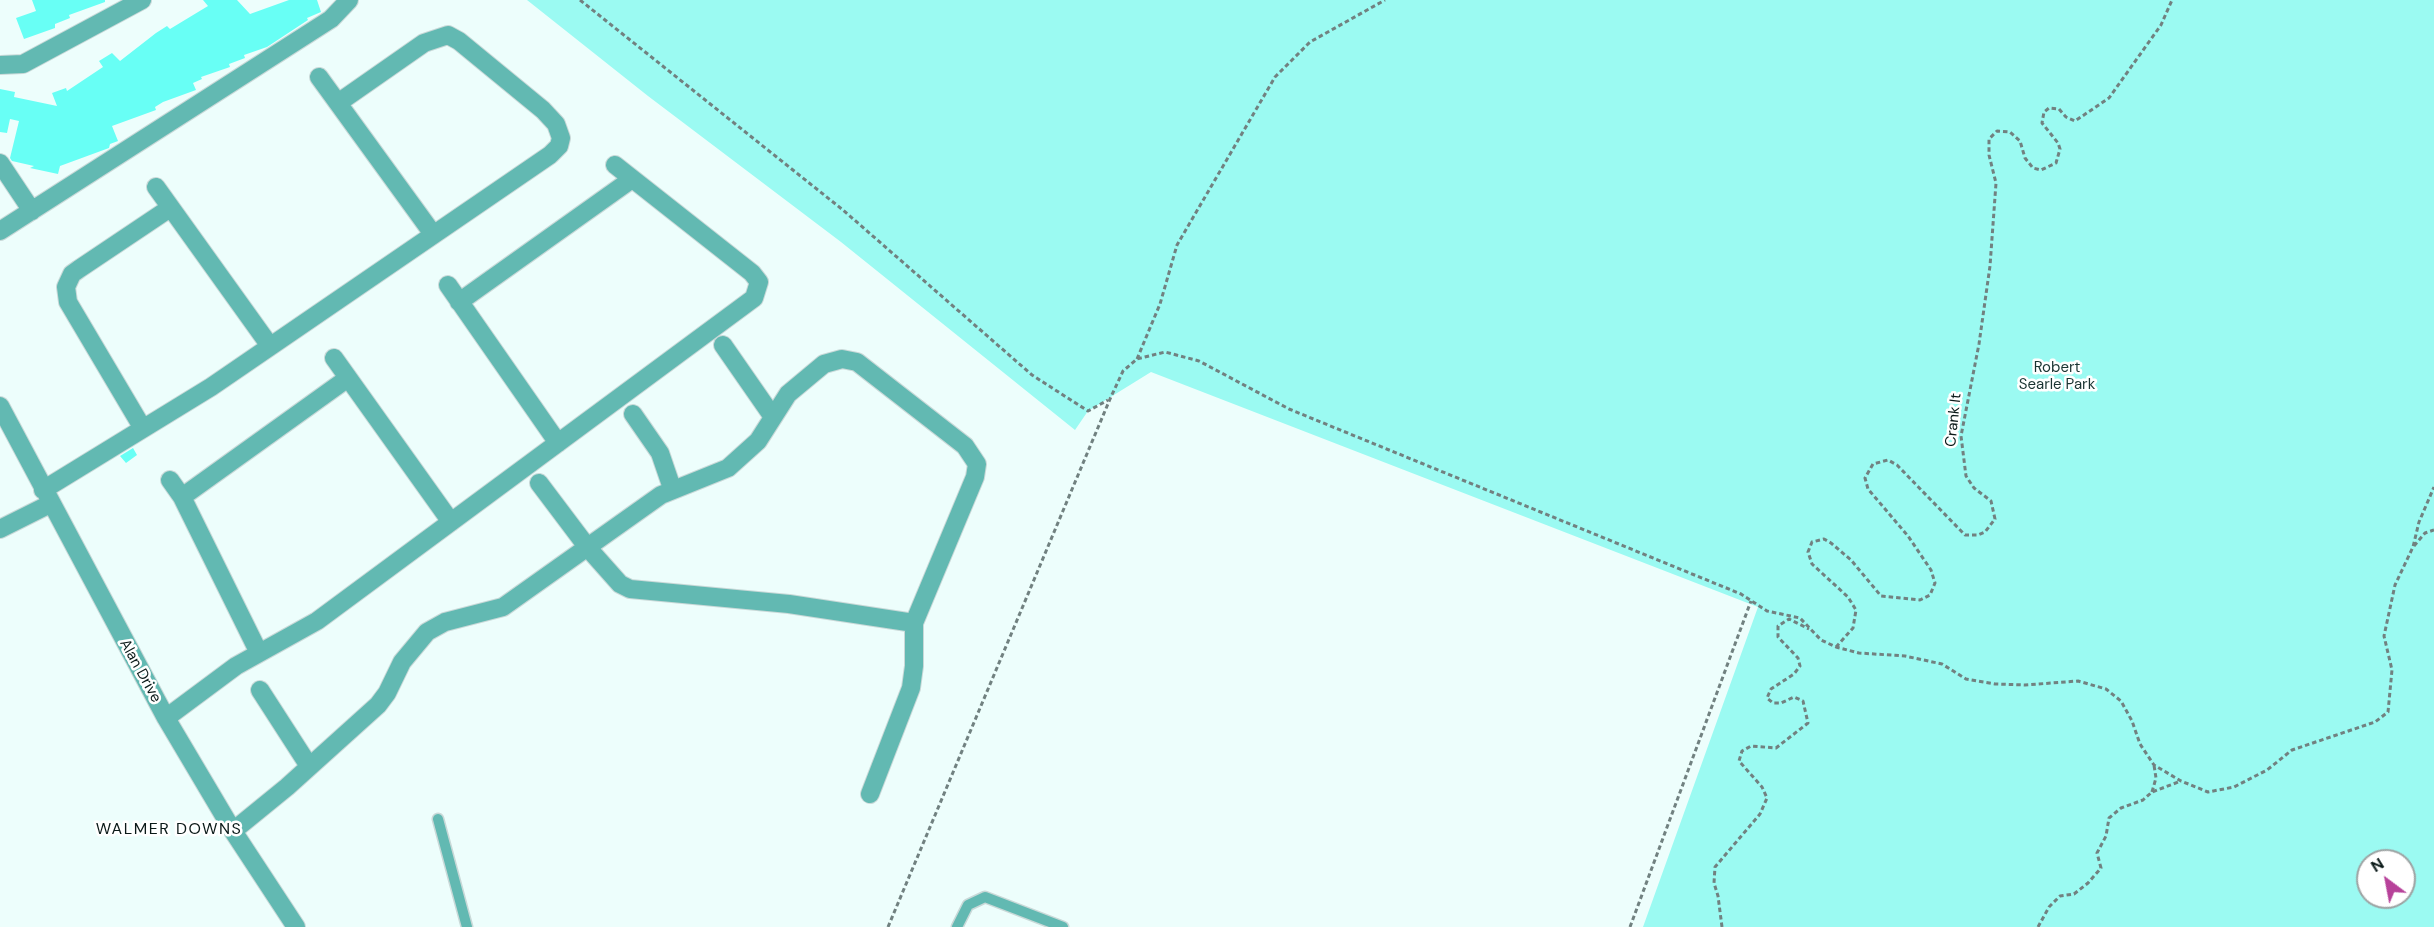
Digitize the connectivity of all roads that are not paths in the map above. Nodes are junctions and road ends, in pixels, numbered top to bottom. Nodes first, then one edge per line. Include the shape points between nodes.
1 (142, 0) edge
2 (349, 0) edge
3 (0, 65) edge
4 (319, 77) dead end
5 (338, 103) junction
6 (0, 163) edge
7 (615, 165) dead end
8 (632, 179) junction
9 (156, 187) dead end
10 (170, 208) junction
11 (32, 211) junction
12 (0, 231) edge
13 (433, 234) junction
14 (447, 285) dead end
15 (459, 302) junction
16 (723, 345) dead end
17 (270, 346) junction
18 (334, 358) dead end
19 (348, 378) junction
20 (0, 406) edge
21 (633, 414) dead end
22 (772, 417) junction
23 (142, 427) junction
24 (558, 443) junction
25 (170, 480) dead end
26 (539, 483) dead end
27 (672, 488) junction
28 (46, 497) junction
29 (182, 497) junction
30 (451, 522) junction
31 (0, 529) edge
32 (588, 548) junction
33 (914, 623) junction
34 (259, 653) junction
35 (260, 690) dead end
36 (166, 718) junction
37 (309, 766) junction
38 (870, 794) dead end
39 (438, 819) dead end
40 (233, 831) junction
41 (296, 927) edge
42 (467, 927) edge
43 (957, 927) edge
44 (1064, 927) edge

1 - 3 street via 23,64
2 - 11 street via 331,19
4 - 5 street
5 - 13 street
5 - 13 street via 424,43 448,35 459,40 556,124 561,138 556,150
6 - 11 street
7 - 8 street
8 - 15 street
8 - 24 street via 752,273 759,282 757,294
9 - 10 street
10 - 17 street
10 - 23 street via 72,274 66,287 68,302
11 - 12 street
13 - 17 street
14 - 15 street
15 - 24 street
16 - 22 street
17 - 23 street via 211,387
18 - 19 street
19 - 29 street
19 - 30 street
20 - 28 street, Alan Drive
21 - 27 street via 660,453
22 - 27 street via 758,441 737,462 719,473
22 - 33 street via 788,394 824,364 849,360 857,362 970,451 977,464 975,477
23 - 28 street
24 - 30 street
25 - 29 street
26 - 32 street
27 - 32 street
28 - 31 street
28 - 36 street, Alan Drive
29 - 34 street
30 - 34 street via 318,621
32 - 33 street via 620,584 630,589 789,604
32 - 37 street via 503,607 446,622 427,632 406,655 378,705
33 - 38 street via 911,688
34 - 36 street
35 - 37 street
36 - 40 street, Alan Drive
37 - 40 street
39 - 42 lane
40 - 41 street, Alan Drive
43 - 44 lane via 968,905 985,897

